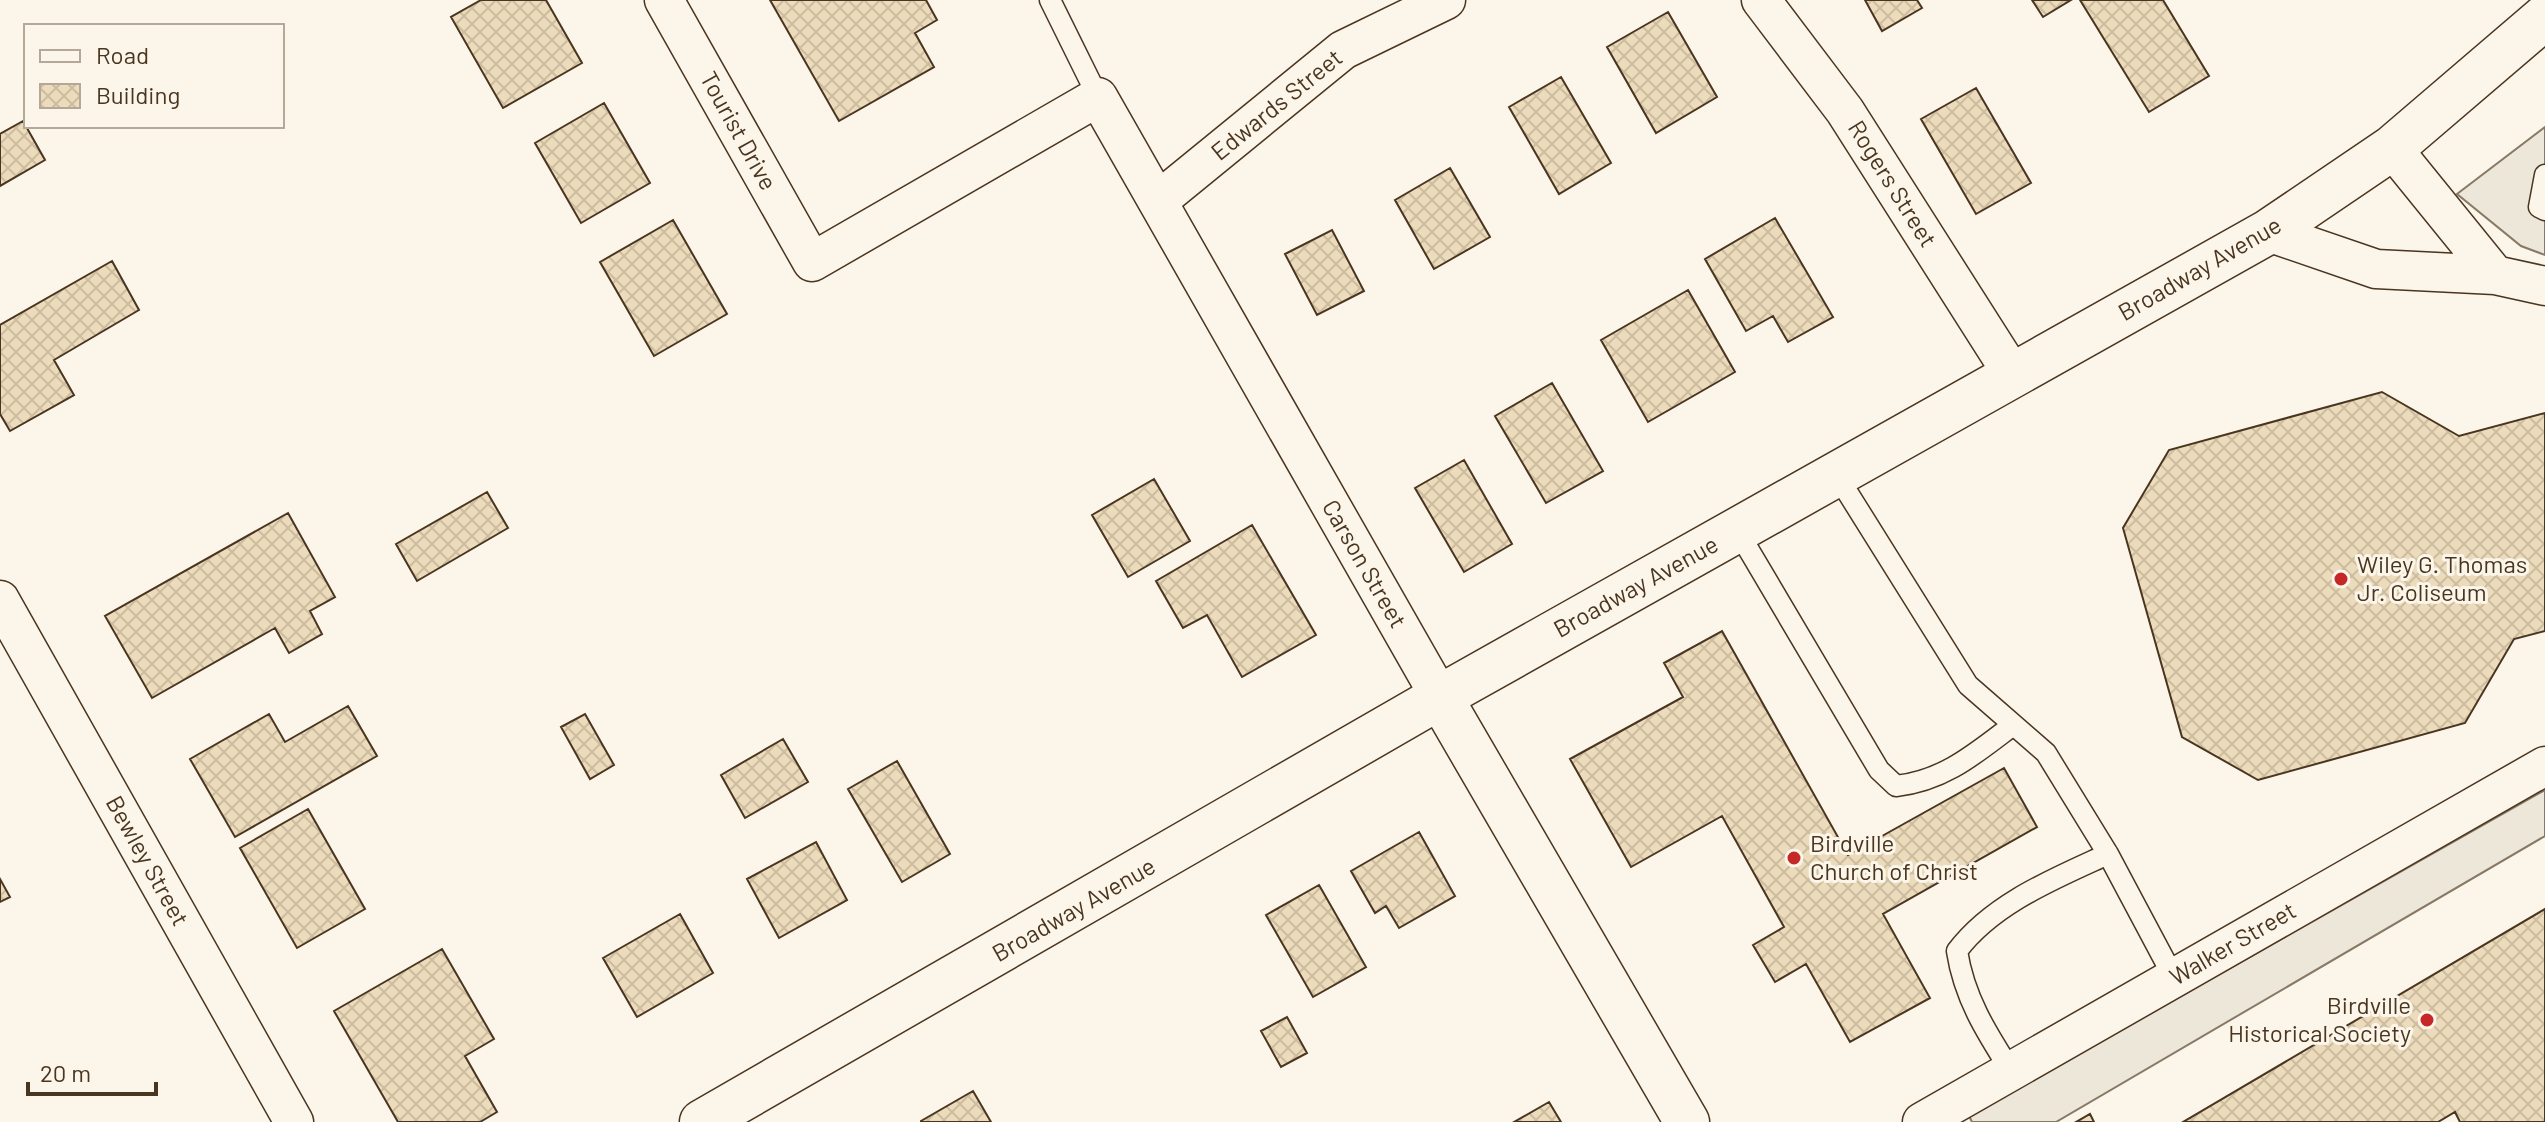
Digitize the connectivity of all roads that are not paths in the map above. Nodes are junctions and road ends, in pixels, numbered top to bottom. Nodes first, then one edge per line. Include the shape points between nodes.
1 (664, 0) edge
2 (1050, 0) edge
3 (1446, 0) edge
4 (1761, 0) edge
5 (2545, 17) edge
6 (1098, 97) junction
7 (2392, 148) junction
8 (2545, 175) edge
9 (1158, 201) junction
10 (2545, 210) edge
11 (2268, 232) junction
12 (2495, 275) junction
13 (2545, 286) edge
14 (2013, 375) junction
15 (1836, 474) junction
16 (1737, 530) junction
17 (0, 600) edge
18 (1440, 697) junction
19 (2013, 725) junction
20 (2545, 766) edge
21 (2108, 854) junction
22 (2174, 978) junction
23 (2011, 1071) junction
24 (294, 1122) edge
25 (702, 1122) edge
26 (1687, 1122) edge
27 (1922, 1122) edge

1 - 6 street, Tourist Drive via 812,262
2 - 6 lane, Carson Street
3 - 9 street, Edwards Street via 1343,50
4 - 14 street, Rogers Street via 1845,111
5 - 7 main road, Broadway Avenue
6 - 9 street, Carson Street
7 - 11 main road, Broadway Avenue
7 - 12 street
8 - 10 lane via 2539,207
9 - 18 street, Carson Street
11 - 12 street via 2376,269
11 - 14 main road, Broadway Avenue
12 - 13 street
14 - 15 main road, Broadway Avenue
15 - 16 main road, Broadway Avenue
15 - 19 lane via 1968,685
16 - 18 main road, Broadway Avenue
16 - 19 lane via 1879,770 1896,786 1947,774
17 - 24 street, Bewley Street
18 - 25 main road, Broadway Avenue
18 - 26 main road, Carson Street
19 - 21 lane via 2046,753
20 - 22 street, Walker Street
21 - 22 lane
21 - 23 lane via 2002,910 1971,932 1957,951 1976,1015
22 - 23 street, Walker Street
23 - 27 street, Walker Street

